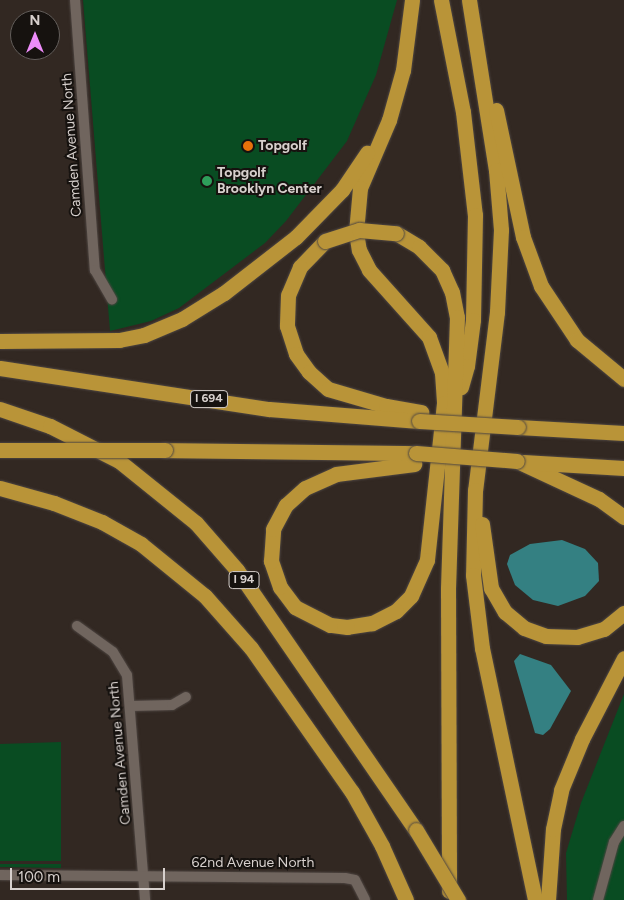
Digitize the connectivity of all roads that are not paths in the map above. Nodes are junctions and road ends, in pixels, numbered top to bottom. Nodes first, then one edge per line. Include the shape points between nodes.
1 (76, 0) edge
2 (412, 0) edge
3 (441, 0) edge
4 (470, 0) edge
5 (400, 81) junction
6 (112, 300) dead end
7 (0, 341) edge
8 (0, 368) edge
9 (624, 379) edge
10 (488, 386) junction
11 (456, 400) junction
12 (0, 409) edge
13 (420, 417) junction
14 (624, 433) edge
15 (0, 450) edge
16 (415, 458) junction
17 (517, 461) junction
18 (624, 468) edge
19 (0, 488) edge
20 (624, 517) edge
21 (624, 613) edge
22 (77, 626) dead end
23 (624, 658) edge
24 (186, 697) dead end
25 (131, 706) junction
26 (624, 826) edge
27 (0, 875) edge
28 (143, 876) junction
29 (145, 900) edge
30 (365, 900) edge
31 (406, 900) edge
32 (449, 900) edge
33 (458, 900) edge
34 (535, 900) edge
35 (548, 900) edge
36 (598, 900) edge

1 - 6 street, Camden Avenue North via 95,270
2 - 5 highway
3 - 11 highway via 464,122 475,214 475,288 470,348
4 - 9 highway via 523,237 535,273 550,305 577,340
4 - 10 highway via 500,213 500,279
5 - 7 highway via 366,154 342,190 296,237 210,303 170,325 131,338 92,342
5 - 16 highway via 389,120 360,188 356,232 359,250 369,270 429,337 442,373 444,403 427,560 411,596 396,611 372,623 338,626 323,623 301,611 280,587 271,561 273,529 286,505 313,483 336,474
8 - 13 highway, I 694 via 269,409
10 - 21 highway via 482,526 489,580 500,605 524,628 560,638 596,633
10 - 34 highway via 474,508 473,575 482,648
11 - 13 highway, bridge via 457,326 450,284 425,252 396,234 359,230 325,241 300,267 288,295 286,326 296,354 309,372 328,389
11 - 32 highway via 448,589
12 - 33 highway, I 94, bridge via 50,426 119,461 196,523 238,570 416,830
13 - 14 highway, I 694, bridge
15 - 16 highway, bridge via 165,450
16 - 17 highway, bridge via 447,455
17 - 18 highway
17 - 20 highway via 598,499
19 - 31 highway via 54,502 102,522 148,550 205,596 251,648 352,792 382,846
22 - 25 street, Camden Avenue North via 113,652 124,666
23 - 35 highway via 582,738 561,790 554,824
24 - 25 street via 172,705
25 - 28 street, Camden Avenue North
26 - 36 street via 614,842
27 - 28 street, 62nd Avenue North
28 - 29 street, Camden Avenue North
28 - 30 street, 62nd Avenue North via 355,880

